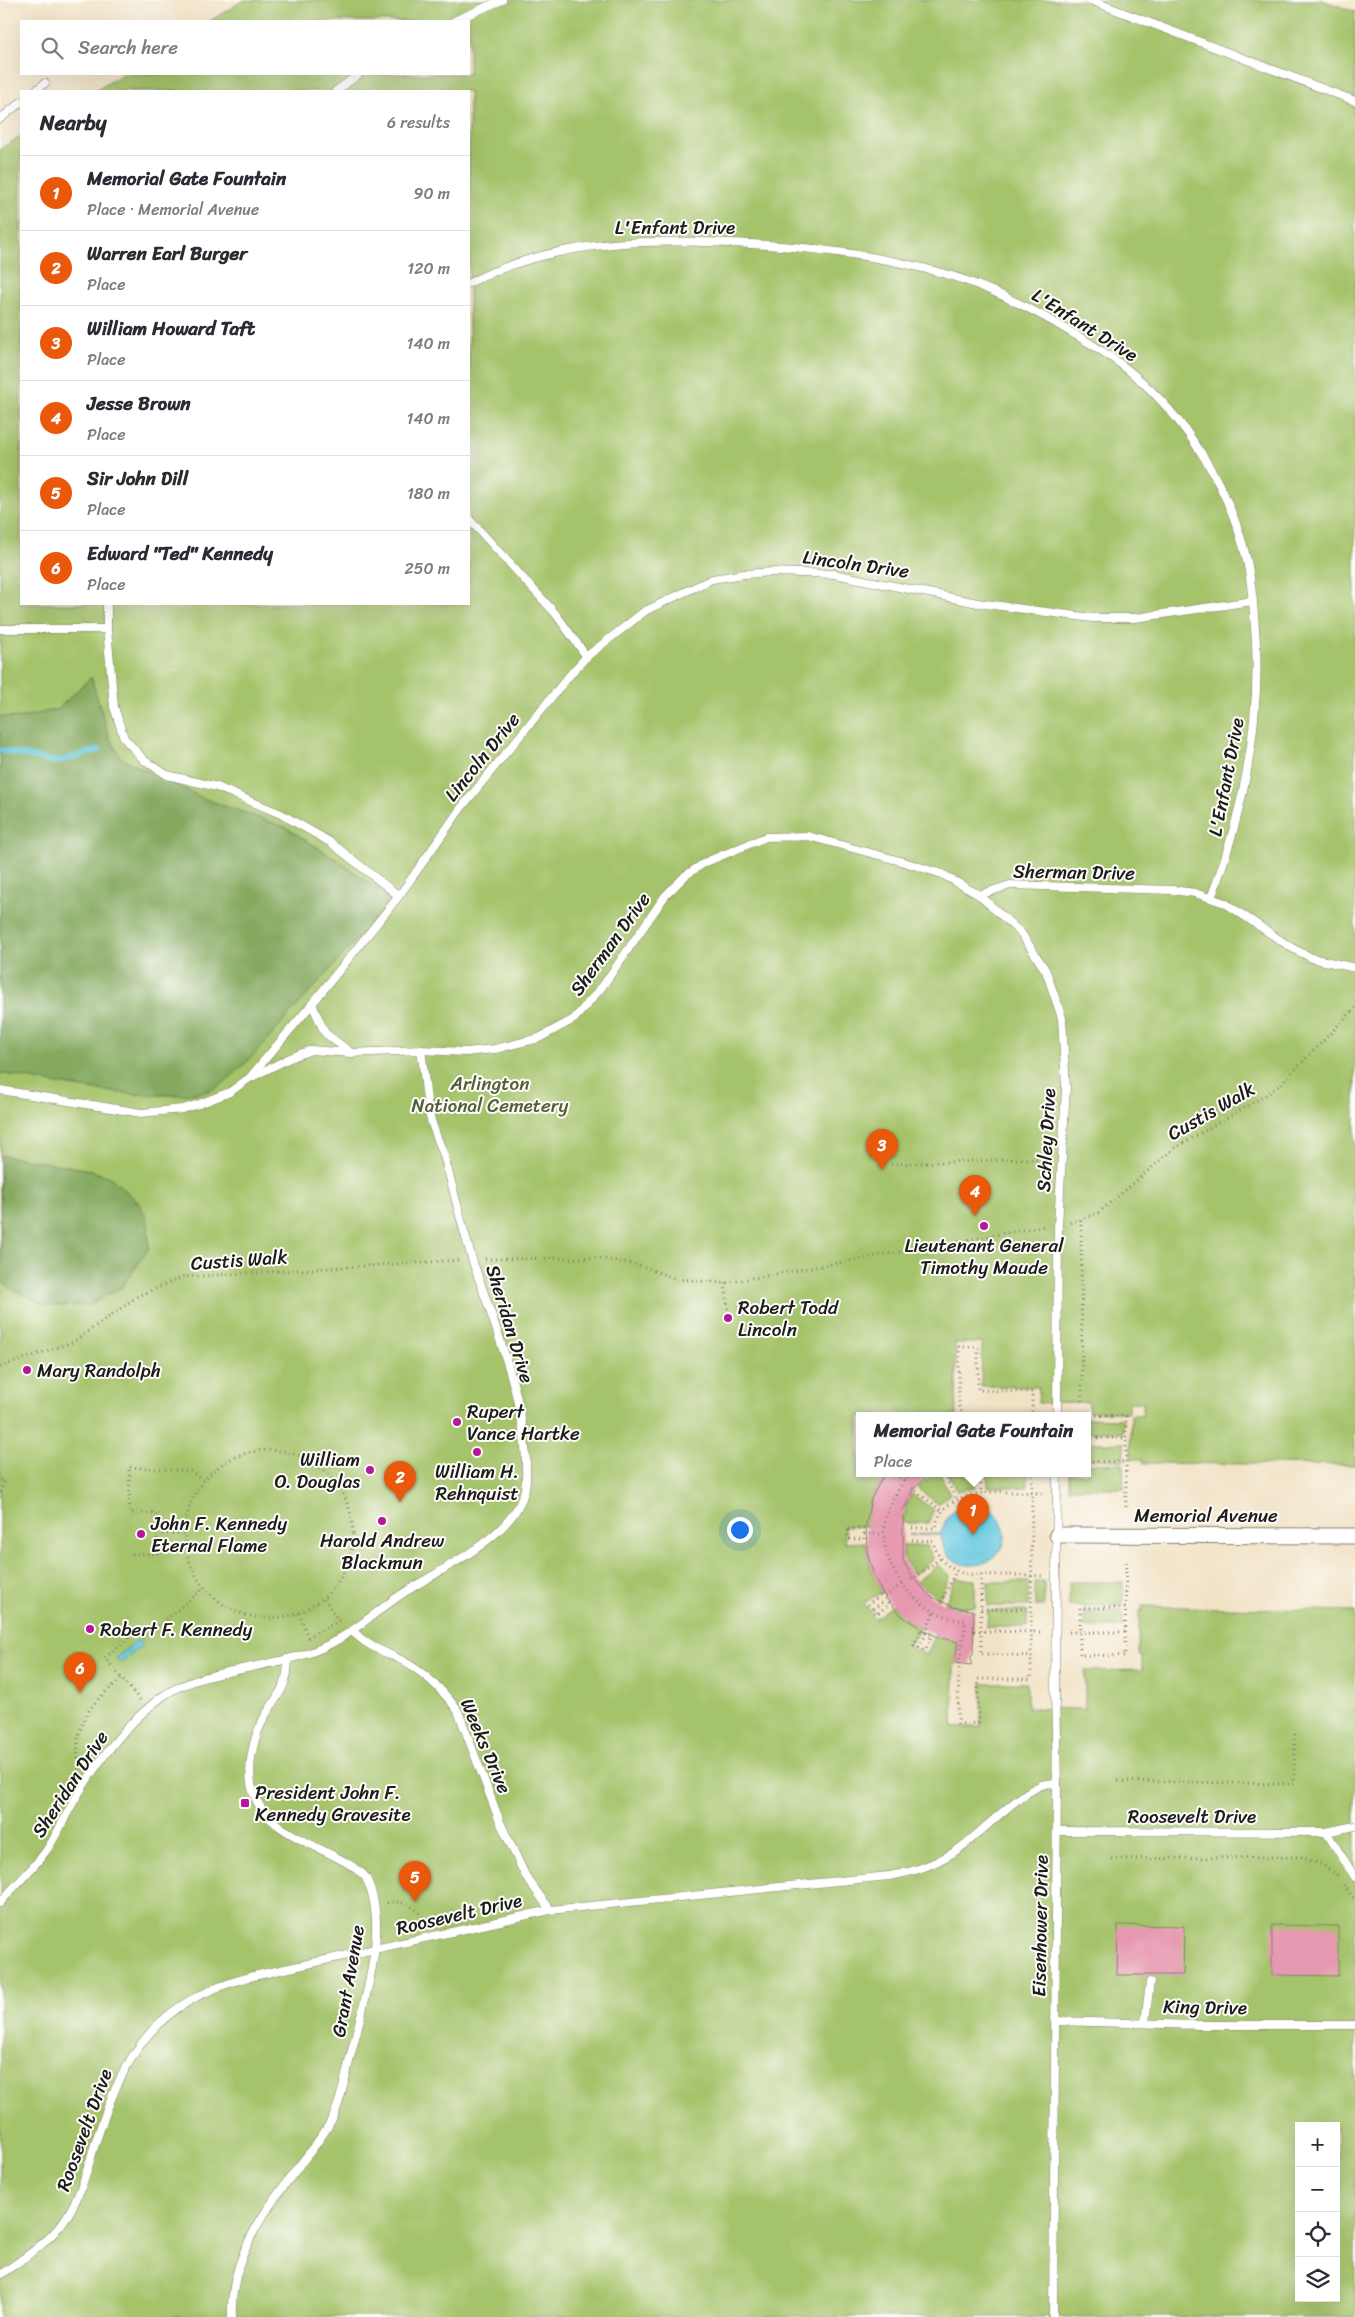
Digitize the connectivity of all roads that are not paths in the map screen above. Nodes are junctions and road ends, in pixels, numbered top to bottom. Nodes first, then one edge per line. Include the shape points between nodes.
1 (502, 0) edge
2 (1090, 0) edge
3 (456, 20) edge
4 (358, 75) edge
5 (45, 83) dead end
6 (36, 90) edge
7 (337, 90) edge
8 (1355, 101) edge
9 (20, 103) edge
10 (0, 119) edge
11 (470, 283) edge
12 (470, 520) edge
13 (1253, 601) junction
14 (107, 605) edge
15 (0, 629) edge
16 (107, 629) junction
17 (587, 657) junction
18 (979, 895) junction
19 (399, 896) junction
20 (1211, 898) junction
21 (1355, 968) edge
22 (312, 1004) junction
23 (422, 1050) junction
24 (350, 1053) junction
25 (248, 1080) junction
26 (0, 1090) edge
27 (1057, 1412) edge
28 (1057, 1477) edge
29 (1057, 1535) junction
30 (1355, 1536) edge
31 (353, 1631) junction
32 (287, 1659) junction
33 (1057, 1784) junction
34 (1355, 1826) edge
35 (1057, 1831) junction
36 (1326, 1832) junction
37 (1355, 1877) edge
38 (0, 1903) edge
39 (550, 1910) junction
40 (374, 1950) junction
41 (1150, 1982) dead end
42 (1055, 2021) junction
43 (1145, 2022) junction
44 (1355, 2025) edge
45 (0, 2275) edge
46 (232, 2317) edge
47 (1053, 2317) edge

1 - 3 lane
2 - 8 lane
4 - 7 lane
5 - 6 lane
9 - 10 lane
11 - 13 lane, L'Enfant Drive via 490,272 580,247 664,240 800,247 948,275 990,290 1037,312 1107,354 1157,395 1204,458 1221,491 1247,561
12 - 17 lane via 555,613
13 - 17 lane, Lincoln Drive via 1135,618 1092,618 978,602 834,574 772,572 712,579 675,596 645,611
13 - 20 lane, L'Enfant Drive via 1257,675 1250,758 1228,849
14 - 16 lane
15 - 16 lane
16 - 19 lane via 116,715 124,738 144,760 167,775 217,787 281,814 330,842
17 - 19 lane, Lincoln Drive via 461,808
18 - 20 lane, Sherman Drive via 1010,885 1172,890
18 - 23 lane, Sherman Drive via 942,874 856,847 808,836 766,837 706,862 686,875 665,896 602,987 574,1019 539,1038 495,1049 466,1052
18 - 27 lane, Schley Drive via 1021,933 1046,971 1062,1018 1066,1088 1058,1225
19 - 22 lane, Lincoln Drive
20 - 21 lane, Sherman Drive via 1225,903 1312,958
22 - 24 lane via 326,1033
22 - 25 lane, Lincoln Drive
23 - 24 lane, Sherman Drive
23 - 31 lane, Sheridan Drive via 428,1110 496,1325 517,1405 526,1461 524,1494 513,1514 490,1538 400,1596
24 - 25 lane, Sherman Drive via 312,1050
25 - 26 lane, Sherman Drive via 230,1092 183,1109 141,1113
28 - 29 lane
29 - 30 street, Memorial Avenue
29 - 33 lane, Eisenhower Drive
31 - 32 lane, Sheridan Drive via 314,1652
31 - 39 lane, Weeks Drive via 363,1642 424,1674 458,1710 500,1822 525,1875
32 - 38 lane, Sheridan Drive via 187,1684 169,1692 148,1709 105,1756 75,1799 44,1854
32 - 40 lane, Grant Avenue via 288,1676 256,1738 251,1771 253,1792 264,1810 284,1830 340,1858 366,1876 374,1906
33 - 35 lane, Eisenhower Drive
33 - 39 lane, Roosevelt Drive via 1045,1784 1027,1792 960,1848 915,1871
34 - 36 lane, Roosevelt Drive
35 - 36 lane, Roosevelt Drive
35 - 42 lane, Eisenhower Drive
36 - 37 lane
39 - 40 lane, Roosevelt Drive
40 - 45 lane, Roosevelt Drive via 223,1984 183,2004 165,2018 123,2069 80,2191 63,2222 34,2251
40 - 46 lane, Grant Avenue via 365,1998 334,2115 261,2216 240,2264 231,2306
41 - 43 lane
42 - 43 lane, King Drive
42 - 47 lane, Eisenhower Drive
43 - 44 lane, King Drive

